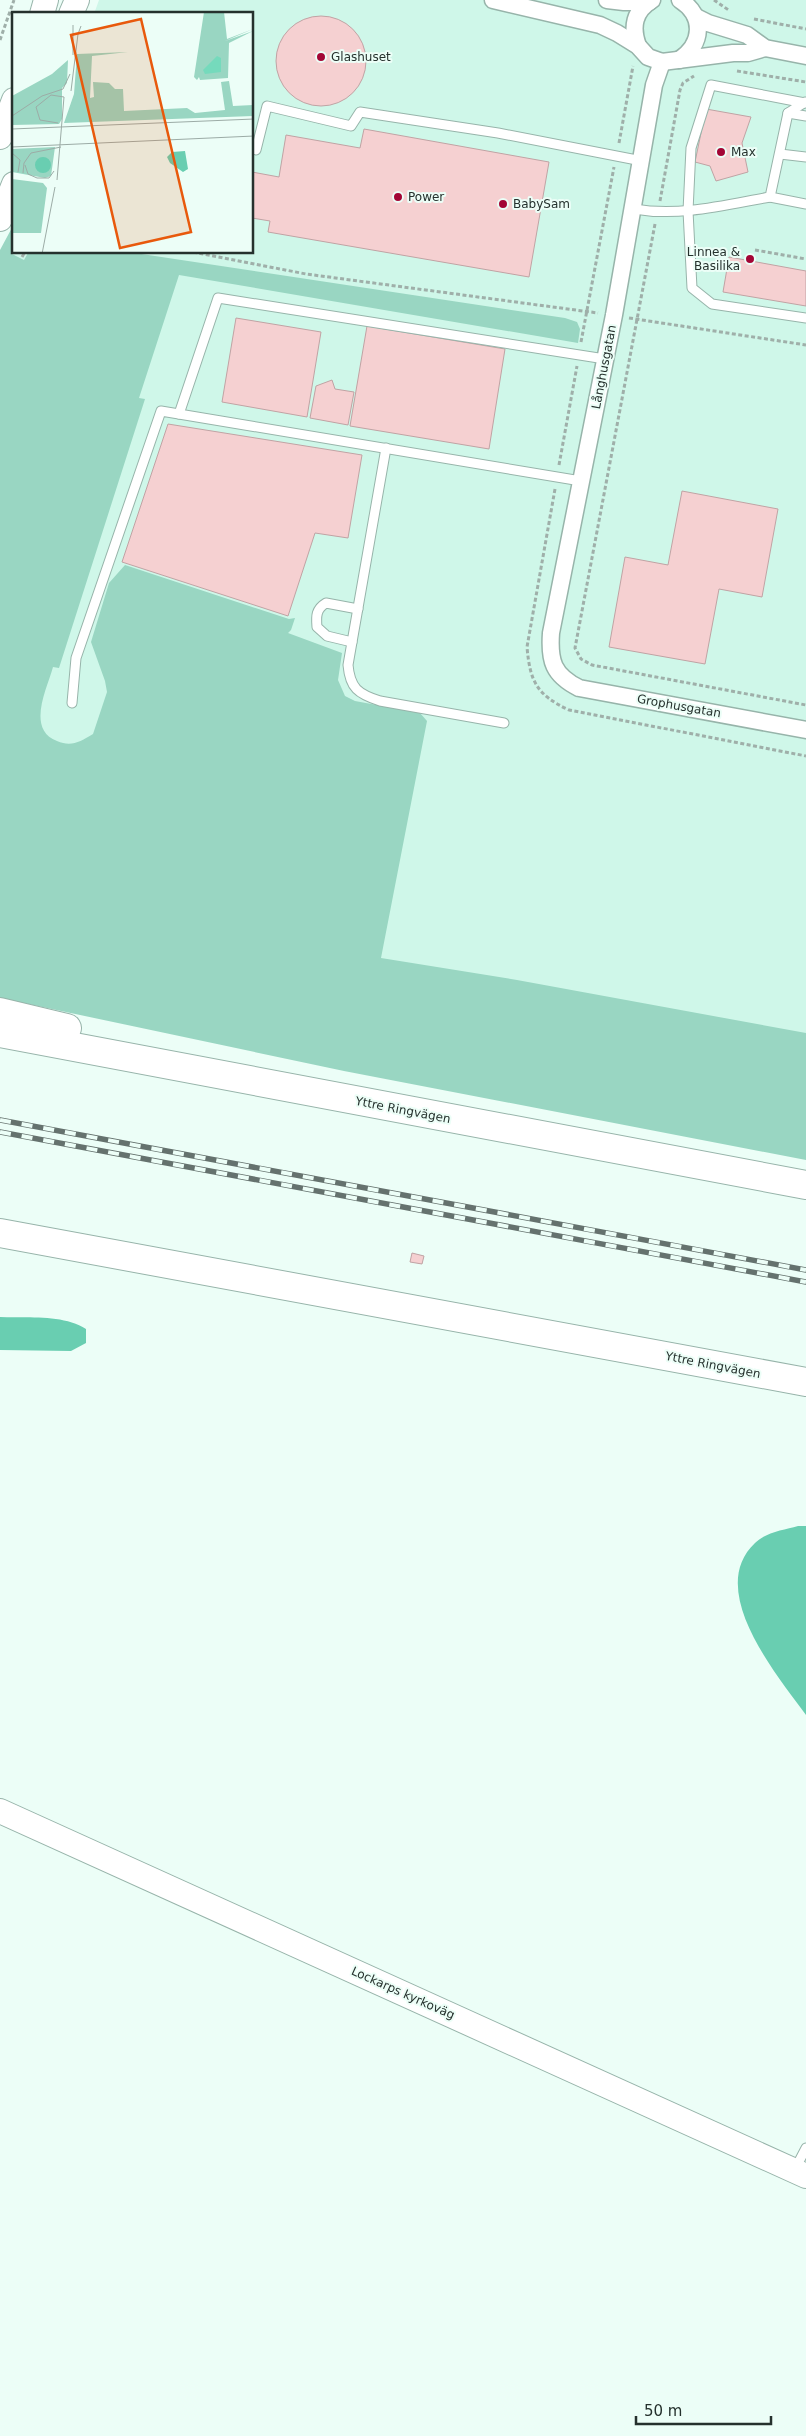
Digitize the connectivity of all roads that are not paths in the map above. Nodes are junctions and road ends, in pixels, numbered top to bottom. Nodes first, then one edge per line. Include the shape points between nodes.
1 (77, 0) edge
2 (493, 0) edge
3 (607, 0) edge
4 (680, 0) edge
5 (650, 1) edge
6 (694, 10) edge
7 (72, 12) edge
8 (638, 46) junction
9 (764, 48) junction
10 (806, 56) edge
11 (680, 60) junction
12 (662, 62) junction
13 (806, 101) edge
14 (12, 105) edge
15 (788, 113) junction
16 (806, 116) edge
17 (0, 137) edge
18 (256, 150) dead end
19 (780, 154) junction
20 (806, 157) edge
21 (642, 161) junction
22 (12, 189) edge
23 (770, 197) junction
24 (806, 204) edge
25 (634, 209) junction
26 (688, 212) junction
27 (0, 219) edge
28 (806, 318) edge
29 (605, 359) junction
30 (179, 414) junction
31 (386, 448) junction
32 (581, 481) junction
33 (358, 609) junction
34 (352, 642) junction
35 (557, 672) joint
36 (72, 703) dead end
37 (504, 723) dead end
38 (806, 730) edge
39 (0, 1012) edge
40 (0, 1033) edge
41 (482, 1124) junction
42 (806, 1185) edge
43 (0, 1233) edge
44 (0, 1248) edge
45 (272, 1283) junction
46 (806, 1382) edge
47 (0, 1810) edge
48 (806, 2148) edge
49 (800, 2174) edge

1 - 7 street
2 - 8 street via 600,25
3 - 5 street
4 - 6 street
5 - 8 street via 641,8 635,22 634,36
6 - 9 street via 708,23 747,35
6 - 11 street via 699,26 697,40
8 - 12 street via 648,57
9 - 10 street
9 - 11 street via 748,54
11 - 12 street
12 - 21 street, Långhusgatan via 654,85
13 - 15 lane
13 - 26 lane via 711,85 691,148
14 - 17 street
15 - 16 lane
15 - 19 lane
18 - 21 lane via 267,106 351,126 360,112 498,133
19 - 20 lane
19 - 23 lane
21 - 25 street, Långhusgatan
22 - 27 street
23 - 24 lane
23 - 26 lane
25 - 26 lane via 657,213
25 - 29 street, Långhusgatan
26 - 28 lane via 692,288 712,304
29 - 30 lane via 218,298
29 - 32 street, Långhusgatan
30 - 31 lane
30 - 36 lane via 161,410 76,658
31 - 32 lane
31 - 33 lane
32 - 35 street, Långhusgatan via 551,633 551,658
33 - 34 lane
33 - 34 lane via 326,603 320,607 316,617 317,627 327,636
34 - 37 lane via 349,679 366,697
35 - 38 street, Grophusgatan via 579,688
39 - 41 highway
40 - 41 highway, Yttre Ringvägen
41 - 42 highway, Yttre Ringvägen
43 - 45 highway, Yttre Ringvägen
44 - 45 highway
45 - 46 highway, Yttre Ringvägen
47 - 49 street, Lockarps kyrkoväg
48 - 49 lane

